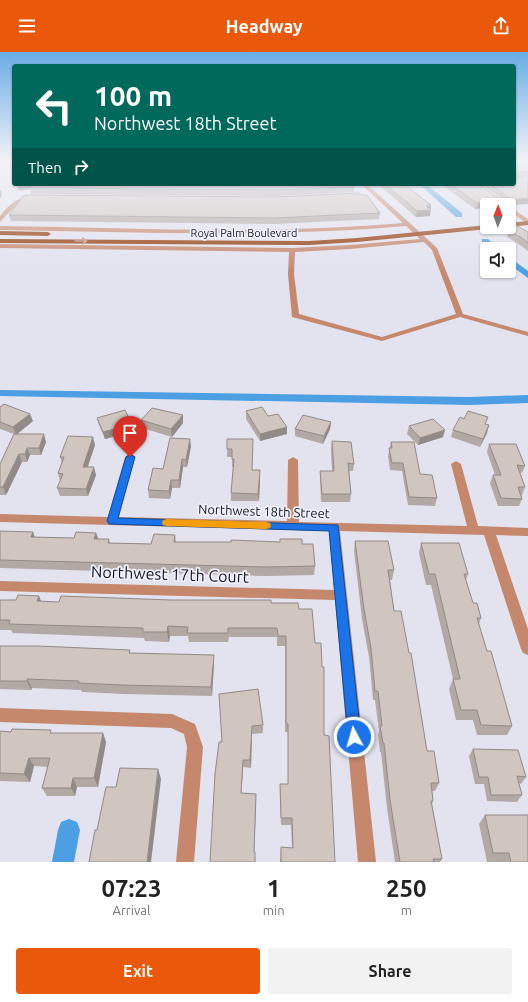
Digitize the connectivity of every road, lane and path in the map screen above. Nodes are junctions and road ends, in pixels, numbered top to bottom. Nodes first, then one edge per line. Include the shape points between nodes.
1 (27, 198) edge
2 (379, 198) edge
3 (516, 210) edge
4 (522, 211) dead end
5 (516, 213) edge
6 (0, 220) edge
7 (516, 220) edge
8 (527, 220) edge
9 (480, 223) edge
10 (516, 223) edge
11 (407, 224) junction
12 (0, 228) edge
13 (480, 228) edge
14 (415, 232) junction
15 (0, 233) edge
16 (425, 240) junction
17 (0, 241) edge
18 (0, 246) edge
19 (292, 250) junction
20 (460, 315) junction
21 (528, 334) edge
22 (130, 457) dead end
23 (293, 460) dead end
24 (456, 464) dead end
25 (0, 518) edge
26 (112, 521) junction
27 (293, 526) junction
28 (334, 528) junction
29 (474, 531) junction
30 (489, 532) junction
31 (528, 532) edge
32 (0, 586) edge
33 (340, 596) junction
34 (528, 649) edge
35 (0, 715) edge
36 (185, 862) edge
37 (367, 862) edge

1 - 6 street via 16,201
2 - 11 street
3 - 4 street
5 - 8 street
7 - 8 main road
8 - 10 main road
9 - 14 main road, Royal Palm Boulevard
11 - 12 street via 353,229 262,232
11 - 14 street
13 - 14 main road, Royal Palm Boulevard
14 - 15 main road, Royal Palm Boulevard via 266,238
14 - 16 street
17 -> 14 main road, Royal Palm Boulevard via 267,244 350,240
16 - 19 street
16 - 20 street via 435,249
18 - 19 street
19 - 20 street via 294,315 382,339
20 - 21 street
22 - 26 street
23 - 27 street
24 - 29 street
25 - 26 street, Northwest 18th Street
26 - 27 street, Northwest 18th Street
27 - 28 street, Northwest 18th Street
28 - 29 street, Northwest 18th Street
28 - 33 street
29 - 30 street, Northwest 18th Street
30 - 31 street, Northwest 18th Street
30 - 34 street
32 - 33 street, Northwest 17th Court
33 - 37 street
35 - 36 street via 172,722 190,729 195,747

